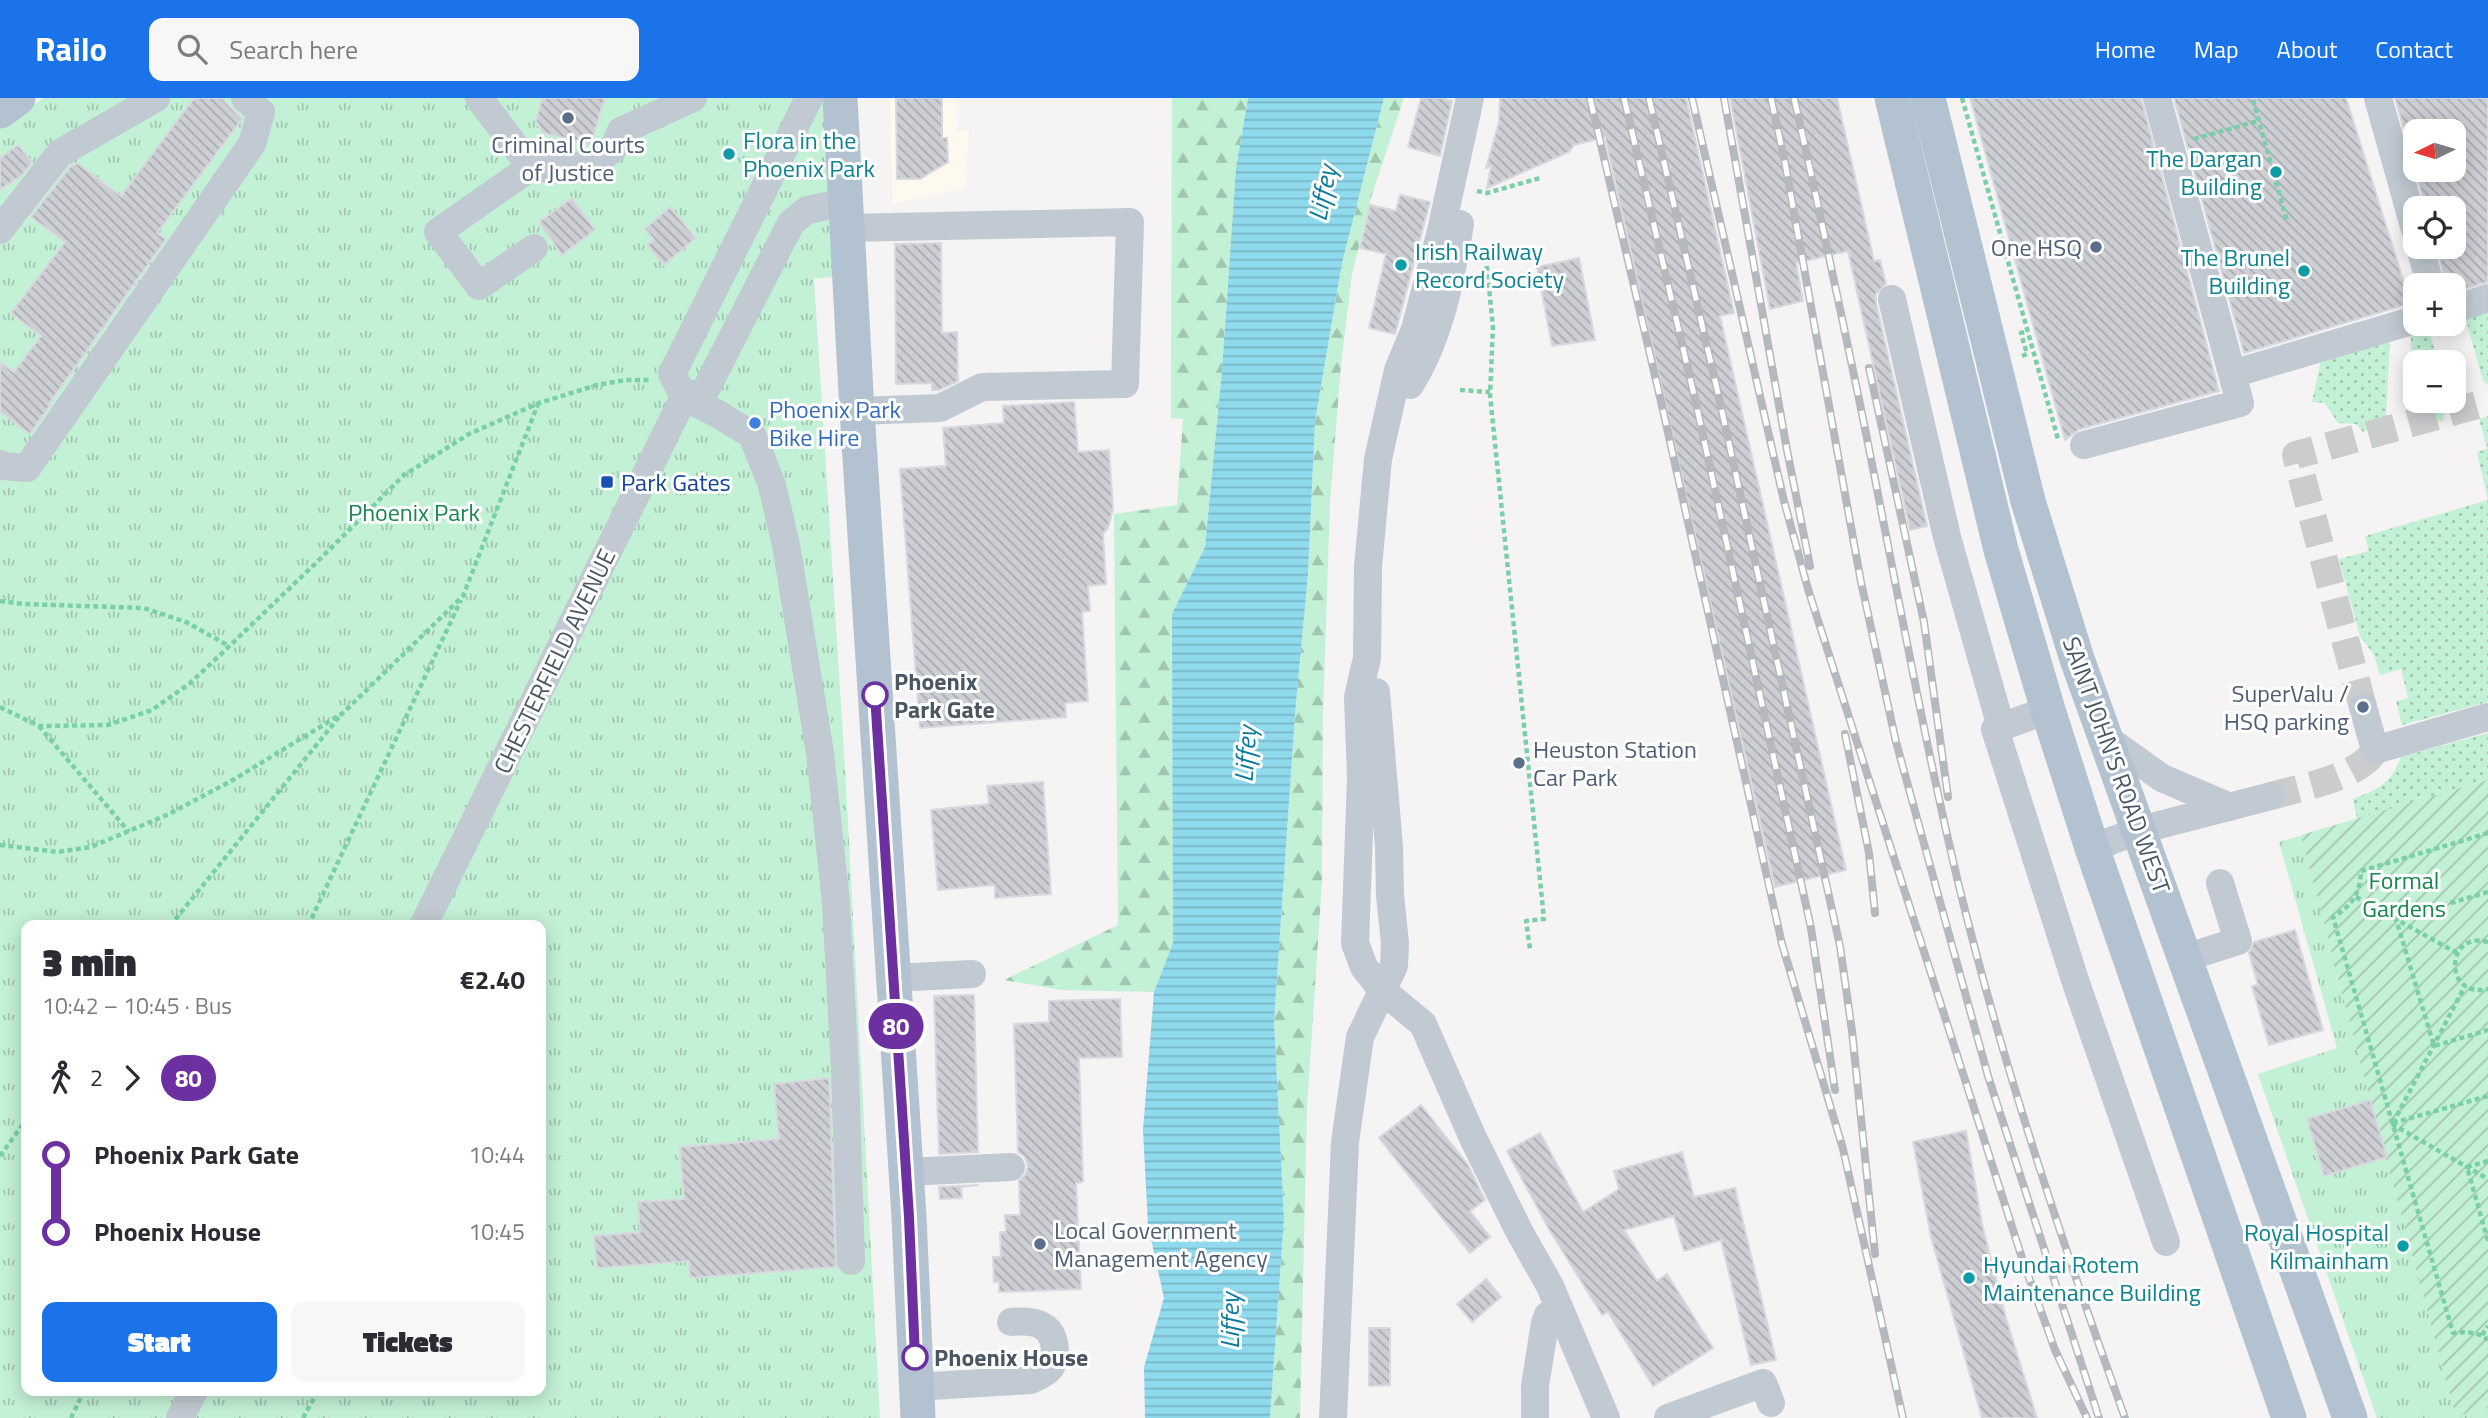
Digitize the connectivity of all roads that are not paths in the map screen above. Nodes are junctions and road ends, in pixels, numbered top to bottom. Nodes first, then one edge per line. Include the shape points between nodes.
1 (18, 98) edge
2 (156, 98) edge
3 (245, 98) edge
4 (479, 98) edge
5 (693, 98) edge
6 (809, 98) edge
7 (841, 98) edge
8 (1470, 98) edge
9 (1485, 98) edge
10 (1892, 98) edge
11 (1928, 98) edge
12 (2157, 98) edge
13 (2378, 98) edge
14 (0, 111) edge
15 (531, 167) junction
16 (2405, 196) edge
17 (846, 215) junction
18 (0, 230) edge
19 (534, 248) dead end
20 (2488, 298) edge
21 (1892, 299) dead end
22 (2466, 305) edge
23 (2403, 324) edge
24 (2232, 374) junction
25 (684, 397) junction
26 (857, 411) junction
27 (1383, 428) junction
28 (2073, 448) road end
29 (0, 464) edge
30 (1367, 658) junction
31 (2363, 707) tunnel mouth
32 (2048, 710) junction
33 (2488, 717) edge
34 (2001, 727) junction
35 (2106, 738) junction
36 (2271, 796) tunnel mouth
37 (2230, 807) junction
38 (2140, 830) junction
39 (2092, 848) junction
40 (2220, 883) dead end
41 (426, 920) edge
42 (2185, 958) junction
43 (972, 974) dead end
44 (893, 978) junction
45 (1382, 990) junction
46 (1012, 1167) dead end
47 (906, 1172) junction
48 (2166, 1242) dead end
49 (851, 1261) dead end
50 (1559, 1307) junction
51 (1011, 1322) dead end
52 (191, 1396) edge
53 (917, 1403) edge
54 (1771, 1403) dead end
55 (180, 1418) edge
56 (1333, 1418) edge
57 (1535, 1418) edge
58 (1605, 1418) edge
59 (1668, 1418) edge
60 (2289, 1418) edge
61 (2350, 1418) edge

1 - 14 main road
2 - 18 street via 60,153
3 - 29 street via 261,111 252,144 27,468
4 - 15 street
5 - 15 street via 621,131 613,149 595,162 557,170
6 - 25 street via 672,374
7 - 17 main road
8 - 27 street via 1440,235
9 - 27 street via 1453,265 1432,342
10 - 32 main road, SAINT JOHN'S ROAD WEST via 1998,537
11 - 35 main road, SAINT JOHN'S ROAD WEST via 2028,501
12 - 24 street
13 - 16 street
15 - 19 street via 438,232 479,286
17 - 25 street via 807,210 790,223 705,391
17 - 26 main road
17 - 26 street via 1130,222 1125,384 982,387 940,408
20 - 22 street
21 - 34 street via 1947,537
23 - 24 street
24 - 28 street via 2240,403
25 - 41 street, CHESTERFIELD AVENUE
25 - 49 street via 752,436 772,485 786,545 820,753 836,903
26 - 44 main road
27 - 30 street via 1368,567
30 - 45 street via 1376,689 1395,943 1394,966
30 - 45 street via 1359,697 1355,943 1364,967
31 - 33 street via 2375,750
32 - 34 street
32 - 39 main road, SAINT JOHN'S ROAD WEST
34 - 48 street via 1995,729 2076,983
35 - 37 street via 2162,778
35 - 38 main road, SAINT JOHN'S ROAD WEST
36 - 37 street
37 - 38 street
38 - 39 street
38 - 42 main road, SAINT JOHN'S ROAD WEST
39 - 60 main road, SAINT JOHN'S ROAD WEST
40 - 42 street via 2238,941
42 - 61 main road, SAINT JOHN'S ROAD WEST
43 - 44 street
44 - 47 main road
45 - 50 street via 1423,1024 1472,1138
45 - 56 street via 1360,1037 1345,1142
46 - 47 street
47 - 53 main road
50 - 57 street via 1545,1323
50 - 58 street
51 - 53 street via 1045,1327 1055,1355 1050,1368 1031,1380
52 - 55 street
54 - 59 street via 1763,1383

